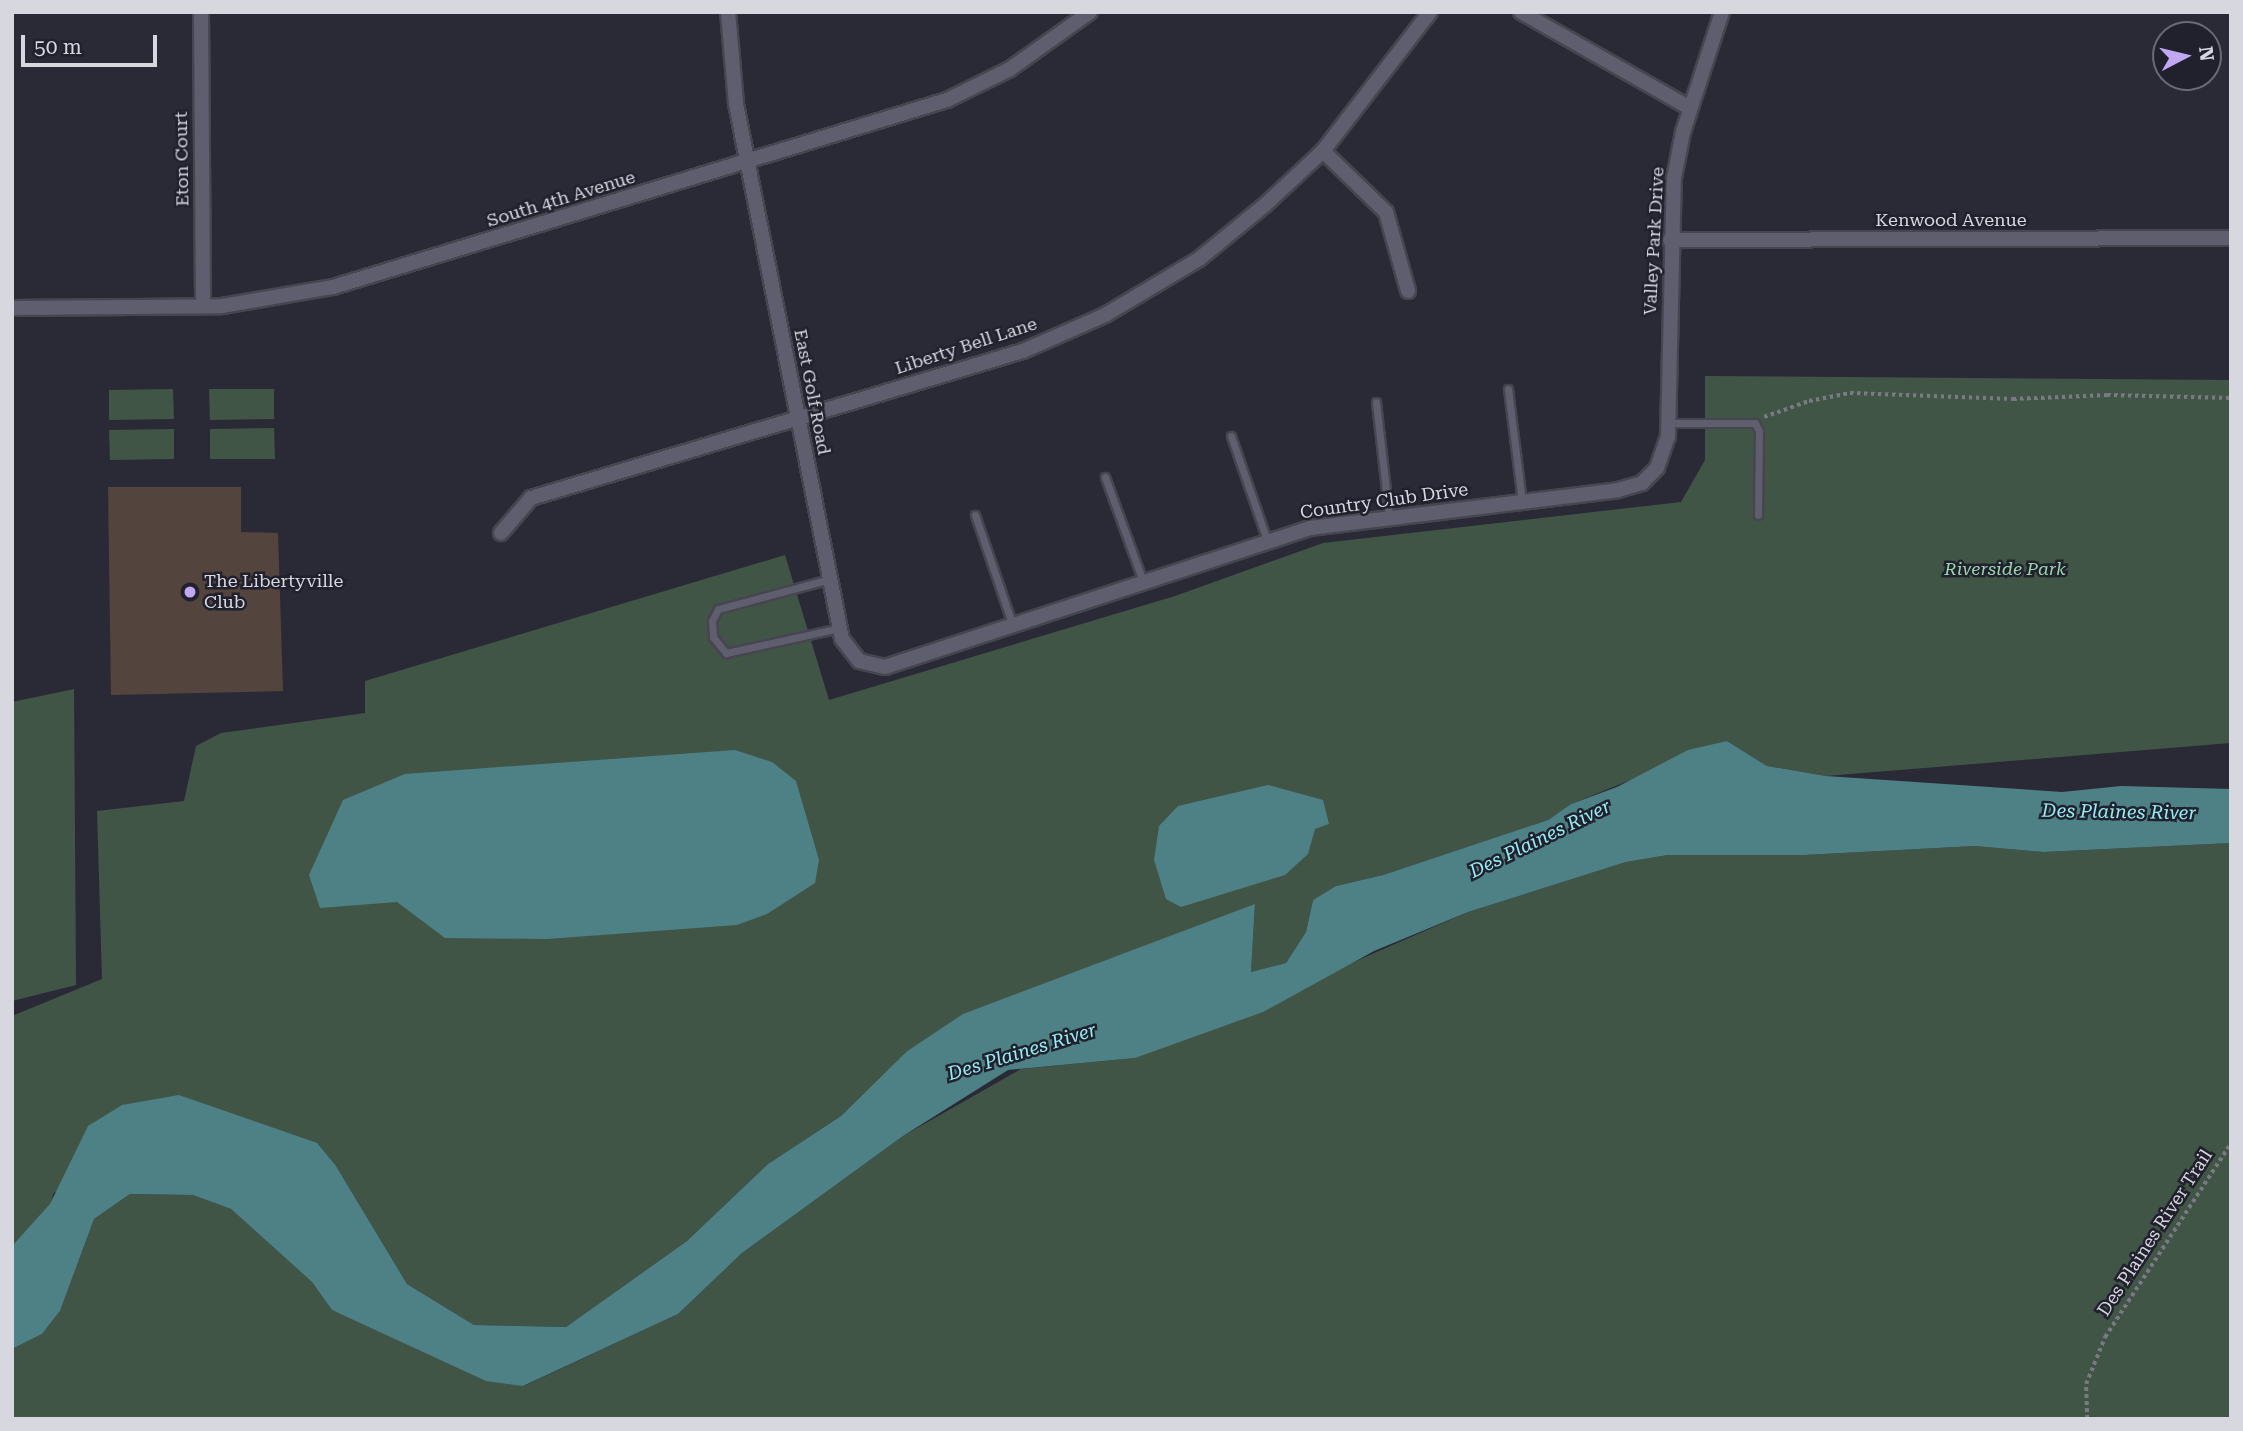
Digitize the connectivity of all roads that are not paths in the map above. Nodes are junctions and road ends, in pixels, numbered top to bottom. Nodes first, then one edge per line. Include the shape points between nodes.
1 (201, 12) edge
2 (728, 12) edge
3 (1090, 12) edge
4 (1430, 12) edge
5 (1521, 12) edge
6 (1722, 12) edge
7 (1690, 108) junction
8 (1323, 151) junction
9 (747, 163) junction
10 (2231, 238) edge
11 (1670, 240) junction
12 (1408, 290) dead end
13 (203, 306) junction
14 (12, 308) edge
15 (1508, 389) dead end
16 (1376, 402) dead end
17 (798, 419) junction
18 (1668, 429) junction
19 (1231, 436) dead end
20 (1105, 477) dead end
21 (1522, 501) junction
22 (975, 515) dead end
23 (1758, 515) dead end
24 (1389, 516) junction
25 (501, 533) dead end
26 (1268, 543) junction
27 (830, 579) junction
28 (1144, 584) junction
29 (1013, 626) junction
30 (840, 628) junction
31 (965, 641) joint

1 - 13 street, Eton Court
2 - 9 street, East Golf Road
3 - 9 street, South 4th Avenue via 1010,69 947,100
4 - 8 street, Liberty Bell Lane
5 - 7 street
6 - 7 street, Valley Park Drive
7 - 11 street, Valley Park Drive via 1674,178
8 - 12 street via 1385,212
8 - 17 street, Liberty Bell Lane via 1199,259 1105,315 1023,351
9 - 13 street, South 4th Avenue via 333,287 283,299
9 - 17 street, East Golf Road
10 - 11 street, Kenwood Avenue
11 - 18 street, Valley Park Drive
13 - 14 street, South 4th Avenue
15 - 21 lane
16 - 24 lane
17 - 25 street, Liberty Bell Lane via 531,498
17 - 27 street, East Golf Road
18 - 21 street, Country Club Drive via 1657,468 1642,483 1618,491
18 - 23 lane via 1755,423 1759,431
19 - 26 lane
20 - 28 lane
21 - 24 street, Country Club Drive
22 - 29 lane
24 - 26 street, Country Club Drive via 1310,528
26 - 28 street, Country Club Drive
27 - 30 street, East Golf Road
27 - 30 lane via 719,609 712,621 713,637 726,653
28 - 29 street, Country Club Drive
29 - 31 street, Country Club Drive
30 - 31 street, East Golf Road via 850,654 870,666 886,667

